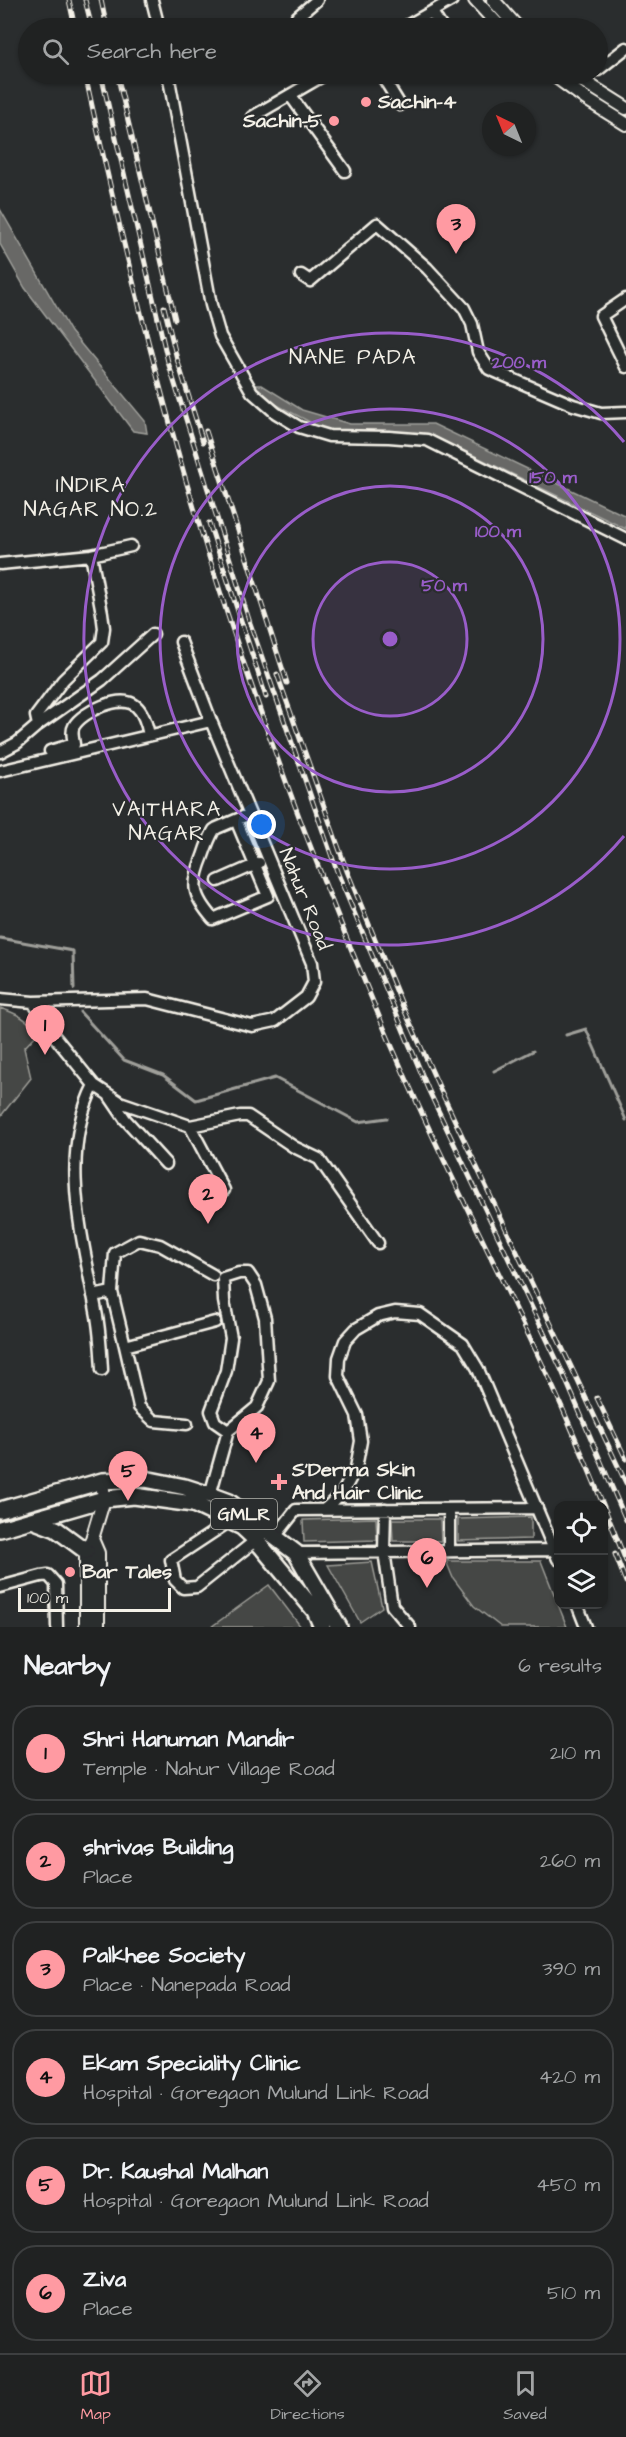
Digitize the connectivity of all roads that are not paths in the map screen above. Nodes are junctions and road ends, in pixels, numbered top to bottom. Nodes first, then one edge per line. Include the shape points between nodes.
1 (152, 0) edge
2 (317, 0) edge
3 (452, 0) edge
4 (475, 0) edge
5 (493, 0) edge
6 (432, 12) junction
7 (297, 17) dead end
8 (156, 18) edge
9 (422, 18) edge
10 (436, 18) edge
11 (492, 18) edge
12 (509, 18) edge
13 (626, 48) edge
14 (608, 62) edge
15 (170, 84) edge
16 (309, 84) edge
17 (387, 84) edge
18 (573, 84) edge
19 (577, 84) edge
20 (582, 84) edge
21 (579, 87) junction
22 (290, 95) junction
23 (400, 105) dead end
24 (626, 108) edge
25 (252, 117) dead end
26 (626, 124) edge
27 (345, 171) dead end
28 (301, 275) dead end
29 (626, 298) edge
30 (626, 367) edge
31 (626, 412) edge
32 (626, 538) edge
33 (131, 546) dead end
34 (91, 555) junction
35 (0, 564) edge
36 (153, 634) dead end
37 (181, 642) dead end
38 (211, 721) junction
39 (38, 724) junction
40 (149, 735) junction
41 (0, 752) edge
42 (58, 752) junction
43 (0, 771) edge
44 (250, 814) junction
45 (236, 820) junction
46 (269, 859) junction
47 (255, 865) junction
48 (218, 881) tunnel mouth
49 (0, 999) edge
50 (33, 1002) junction
51 (94, 1085) junction
52 (108, 1094) junction
53 (190, 1126) junction
54 (166, 1164) dead end
55 (224, 1190) dead end
56 (378, 1243) dead end
57 (213, 1275) dead end
58 (112, 1292) junction
59 (93, 1296) junction
60 (215, 1322) dead end
61 (124, 1346) junction
62 (102, 1370) dead end
63 (187, 1424) dead end
64 (228, 1431) junction
65 (102, 1481) junction
66 (210, 1495) junction
67 (104, 1499) junction
68 (537, 1508) junction
69 (385, 1509) junction
70 (449, 1509) junction
71 (0, 1510) edge
72 (324, 1510) junction
73 (32, 1520) junction
74 (230, 1521) junction
75 (0, 1529) edge
76 (274, 1538) junction
77 (255, 1540) junction
78 (89, 1545) junction
79 (554, 1548) edge
80 (384, 1551) junction
81 (449, 1551) junction
82 (296, 1553) junction
83 (554, 1555) edge
84 (0, 1587) edge
85 (92, 1597) junction
86 (579, 1609) edge
87 (57, 1627) edge
88 (86, 1627) edge
89 (98, 1627) edge
90 (322, 1627) edge
91 (339, 1627) edge
92 (410, 1627) edge
93 (586, 1627) edge

1 - 8 street
2 - 7 street
3 - 6 street
4 - 11 street
5 - 12 street
6 - 9 street
6 - 10 street
13 - 14 street
15 - 32 street via 211,305 220,336 252,392 299,427 329,436 427,440
16 - 22 street
17 - 23 street
18 - 21 street
19 - 21 street
20 - 21 street
21 - 24 street
21 - 26 street
22 - 25 street
22 - 27 street
28 - 31 street via 310,281 376,224 427,268 464,308 478,352 489,369 573,405 601,413
29 - 30 street via 601,316
33 - 34 street
34 - 35 street
34 - 39 street via 104,628 102,642 63,680 36,716
36 - 39 street via 102,680
37 - 38 street, Nahur Road
38 - 40 street
38 - 44 street, Nahur Road
39 - 41 street
40 - 42 street
40 - 42 street via 137,707 112,702 101,705 75,724 74,744
42 - 43 street
44 - 45 street
44 - 46 street, Nahur Road
45 - 47 street
45 - 47 street via 212,832 195,875 203,908 213,919 268,896
46 - 47 street
46 - 50 street, Nahur Road via 312,963 314,982 306,997 274,1021 252,1026 147,999
47 - 48 street
49 - 50 street, Nahur Road
50 - 51 street
51 - 52 street
51 - 59 street via 78,1131 76,1199
52 - 53 street via 120,1102
52 - 54 street
53 - 55 street
53 - 56 street via 248,1116 294,1148 319,1159
57 - 58 street via 160,1245 139,1240 115,1253
58 - 59 street
58 - 61 street
59 - 62 street
60 - 61 street
61 - 63 street via 139,1407 154,1421
64 - 64 street via 215,1422 211,1411 226,1371 231,1338 223,1278 248,1273 256,1285 265,1318 269,1382 257,1407
64 - 66 street
65 - 66 main road, GMLR via 145,1479
65 - 67 street
65 - 71 main road, GMLR
66 - 76 main road, GMLR via 229,1503
67 - 73 main road, GMLR
67 - 74 main road, GMLR via 134,1496 193,1504
67 - 78 street
68 - 70 street
68 - 72 street via 478,1369 463,1344 420,1314 395,1312 378,1316 345,1341 338,1376 357,1415 360,1441 352,1476 343,1492
68 - 79 street
69 - 70 street
69 - 72 street
69 - 80 street
70 - 81 street
72 - 76 street via 296,1510
73 - 75 main road, GMLR
73 - 78 main road
74 - 77 main road, GMLR
74 - 77 street via 171,1560 175,1580 183,1588 197,1587
76 - 82 main road, GMLR
77 - 90 main road, GMLR via 315,1611
78 - 85 street
80 - 81 street
80 - 82 street
80 - 92 street via 392,1606
81 - 83 street
82 - 91 main road, GMLR
84 - 87 street via 41,1576 53,1578
85 - 88 street
85 - 89 street
86 - 93 street

